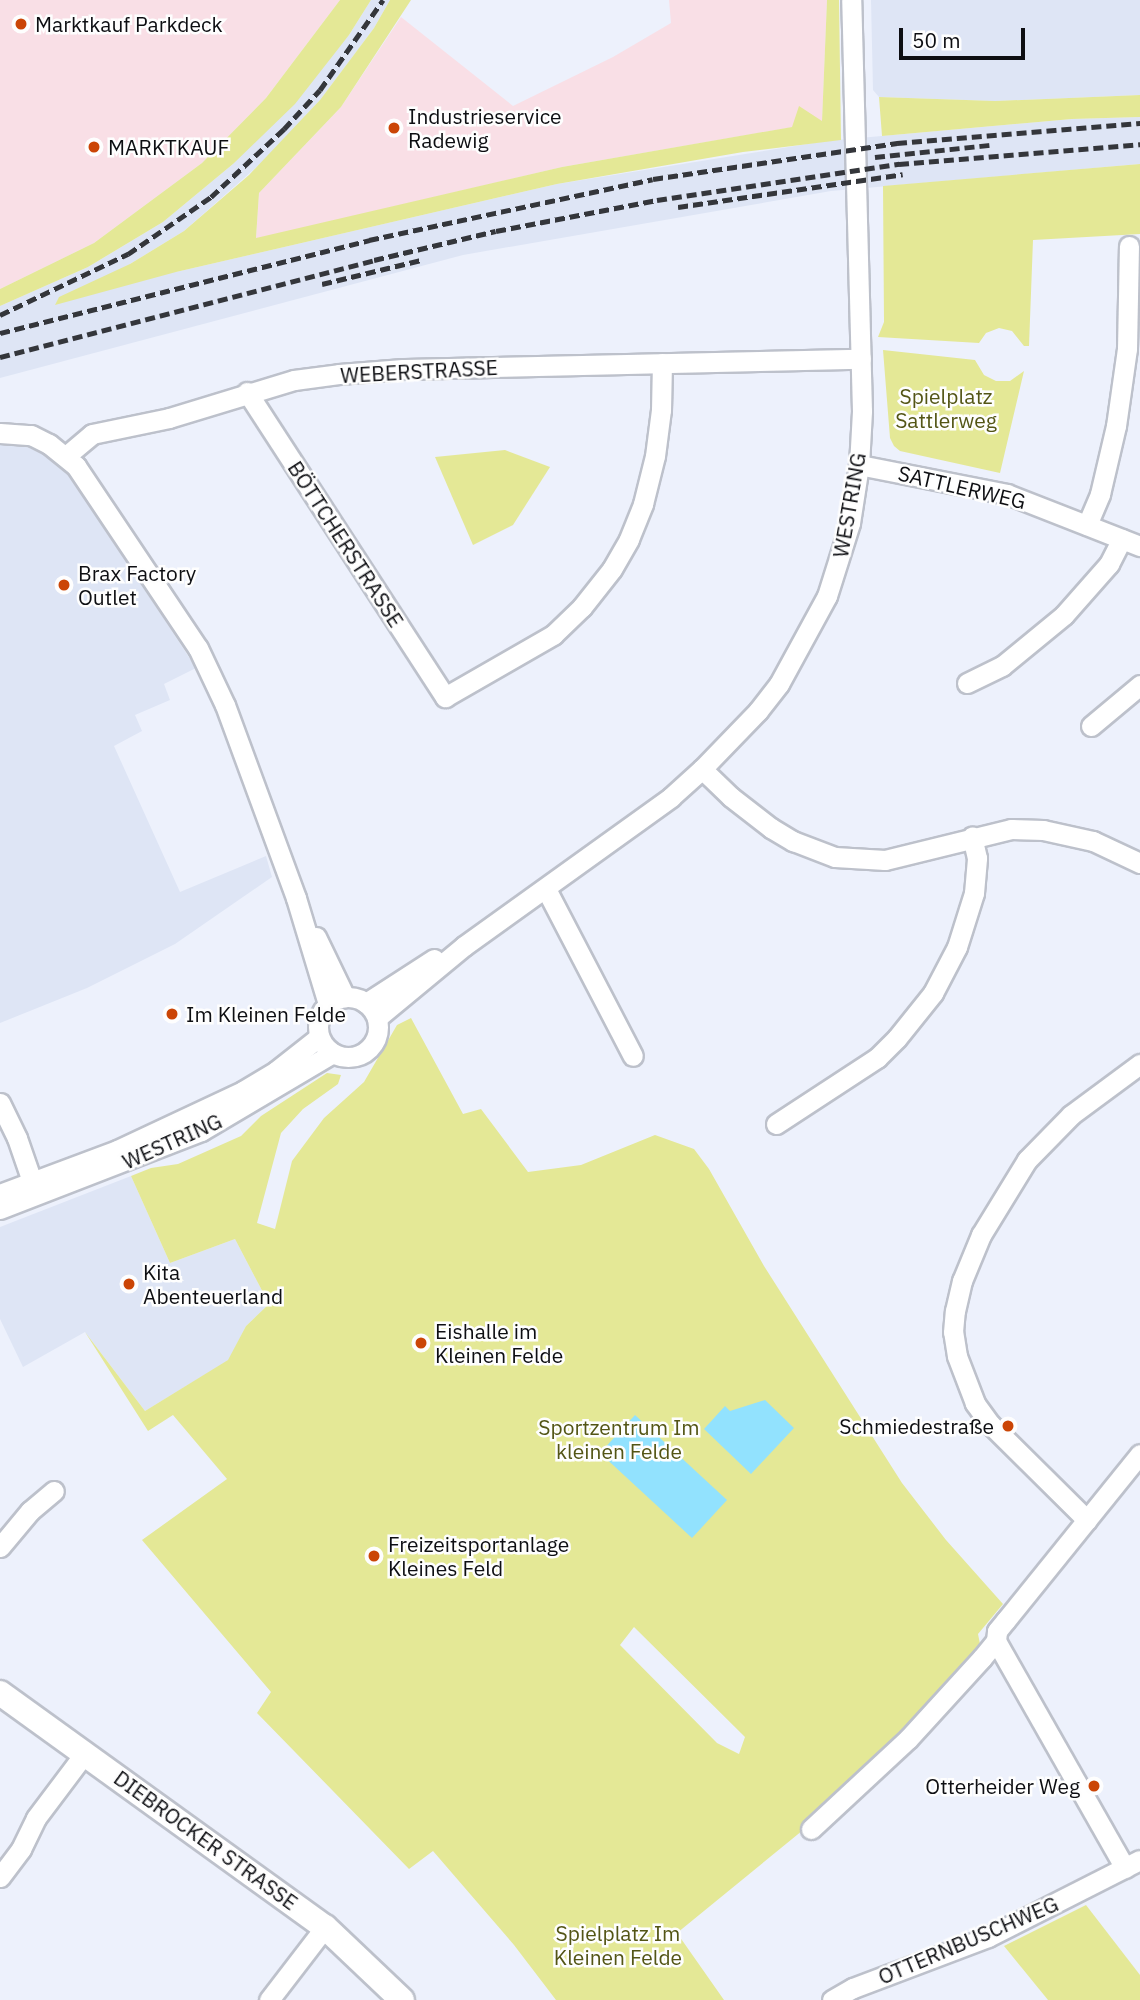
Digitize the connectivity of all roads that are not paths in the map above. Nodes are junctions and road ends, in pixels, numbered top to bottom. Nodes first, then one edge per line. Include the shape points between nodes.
1 (851, 0) edge
2 (1129, 246) dead end
3 (861, 359) junction
4 (662, 363) junction
5 (247, 392) junction
6 (0, 433) edge
7 (66, 456) junction
8 (859, 466) junction
9 (1087, 524) junction
10 (1131, 543) edge
11 (967, 683) dead end
12 (1140, 685) edge
13 (1091, 726) dead end
14 (702, 769) junction
15 (972, 837) junction
16 (1140, 863) edge
17 (546, 889) junction
18 (336, 1001) junction
19 (372, 1011) junction
20 (319, 1037) junction
21 (333, 1054) junction
22 (632, 1056) dead end
23 (1140, 1063) edge
24 (0, 1102) edge
25 (776, 1124) dead end
26 (35, 1189) junction
27 (0, 1194) edge
28 (0, 1209) edge
29 (1140, 1454) edge
30 (54, 1491) dead end
31 (1087, 1520) junction
32 (0, 1547) edge
33 (996, 1641) junction
34 (0, 1693) edge
35 (85, 1753) junction
36 (811, 1829) dead end
37 (1132, 1864) edge
38 (0, 1877) edge
39 (325, 1927) junction
40 (269, 2000) edge
41 (402, 2000) edge
42 (832, 2000) edge

1 - 3 street, WESTRING
2 - 9 street via 1126,349 1116,426 1100,494
3 - 4 street, WEBERSTRASSE
3 - 8 street, WESTRING
4 - 5 street, WEBERSTRASSE via 390,370 294,380
4 - 5 street, BÖTTCHERSTRASSE via 655,456 643,504 612,569 553,635 445,697
5 - 7 street, WEBERSTRASSE via 169,418 92,434
6 - 7 street via 31,435
7 - 18 street via 198,648 225,705
8 - 9 street, SATTLERWEG via 1007,494
8 - 14 street, WESTRING via 839,565 814,623 779,684
9 - 10 street, SATTLERWEG
10 - 11 street via 1065,615 1002,666
12 - 13 street
14 - 15 street via 771,828 835,857 885,860
14 - 17 street, WESTRING
15 - 16 street via 1011,829 1043,830 1093,841
15 - 25 street via 977,858 974,893 957,947 933,993 877,1058
17 - 19 street, WESTRING
17 - 22 street
18 - 19 street
18 - 20 street via 318,1025
19 - 21 street via 376,1039 369,1049 346,1057
20 - 21 street
20 - 26 street, WESTRING via 243,1091
21 - 26 street, WESTRING via 201,1131
23 - 31 street via 1070,1115 1027,1160 981,1235 955,1311 957,1356 975,1403 990,1424
24 - 26 street
26 - 27 street, WESTRING
26 - 28 street, WESTRING
29 - 31 street
30 - 32 street
31 - 33 street via 1006,1620
33 - 36 street via 908,1739
33 - 37 street
34 - 35 main road, DIEBROCKER STRASSE
35 - 38 street via 36,1818
35 - 39 main road, DIEBROCKER STRASSE
37 - 42 street, OTTERNBUSCHWEG via 988,1937
39 - 40 street
39 - 41 main road, DIEBROCKER STRASSE

